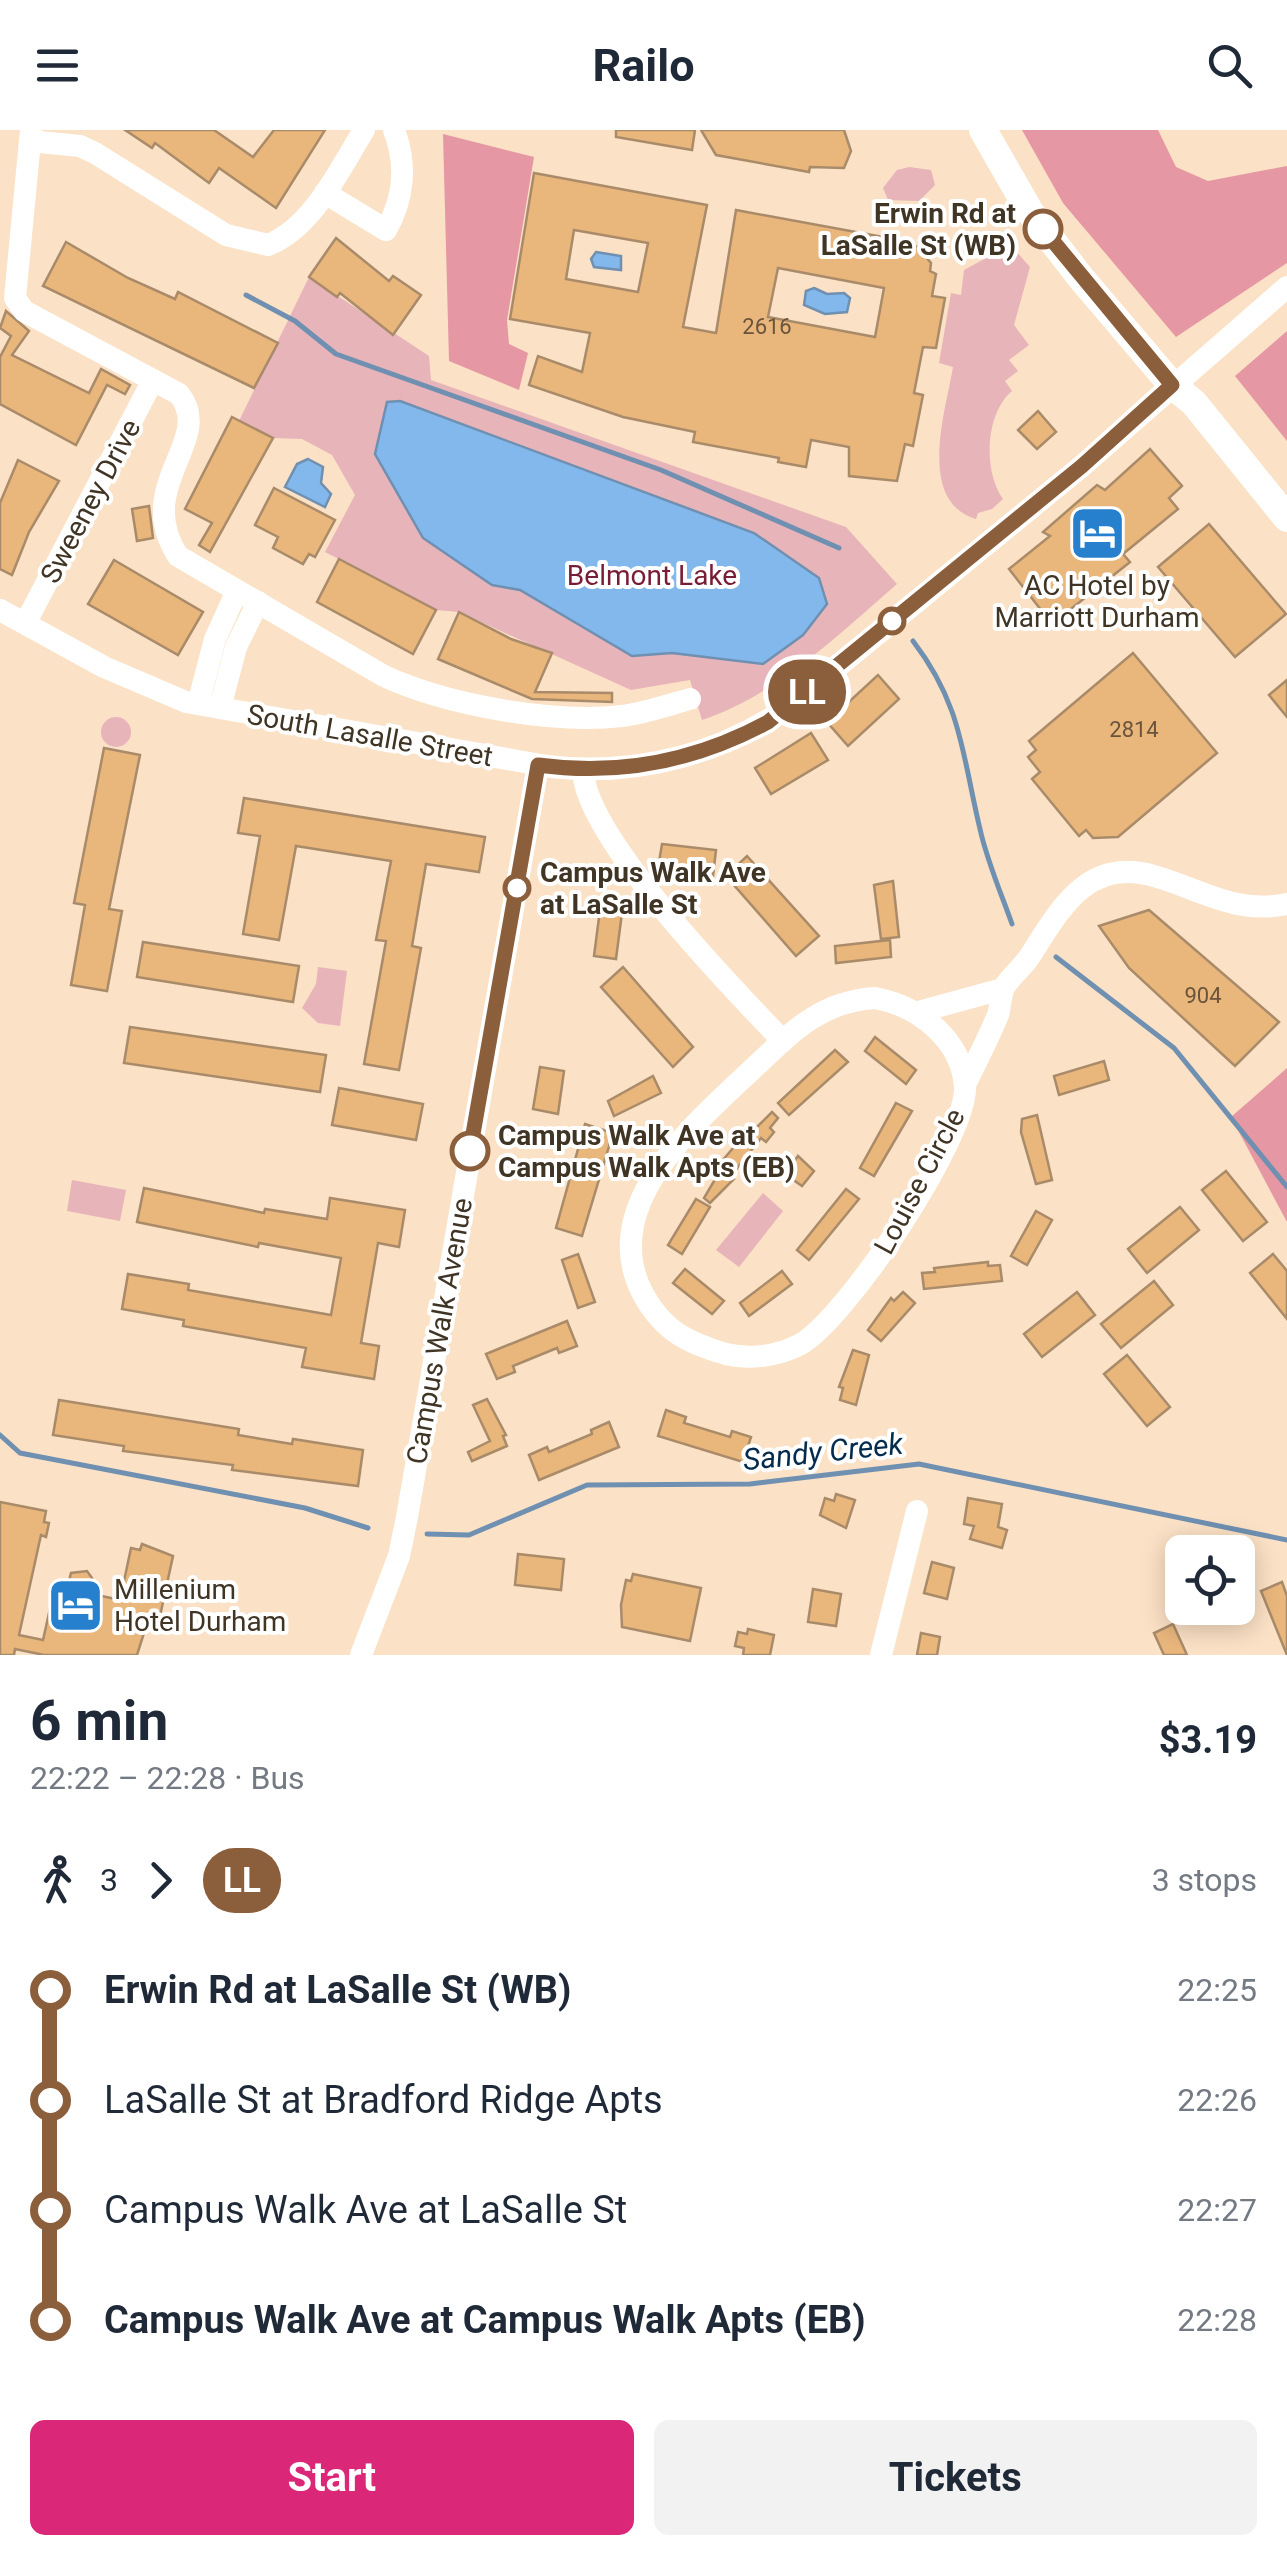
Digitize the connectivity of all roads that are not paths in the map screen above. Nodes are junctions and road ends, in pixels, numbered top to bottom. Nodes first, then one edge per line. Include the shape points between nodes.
1 (364, 130) edge
2 (394, 130) edge
3 (983, 130) edge
4 (31, 136) edge
5 (324, 193) junction
6 (1287, 288) edge
7 (153, 380) junction
8 (1172, 385) junction
9 (1287, 518) edge
10 (247, 596) junction
11 (0, 610) edge
12 (26, 622) junction
13 (690, 699) dead end
14 (209, 706) junction
15 (538, 765) junction
16 (583, 770) junction
17 (1287, 904) edge
18 (1002, 988) junction
19 (918, 1012) junction
20 (783, 1041) junction
21 (965, 1085) junction
22 (917, 1511) dead end
23 (361, 1655) edge
24 (880, 1655) edge

1 - 5 street
2 - 5 street via 402,179 397,212 386,230
3 - 8 main road via 1030,212
4 - 5 street via 95,152 226,235 256,245 272,244 293,230
4 - 7 street via 14,298 36,318
6 - 8 street, South Lasalle Street
7 - 10 street via 179,394 190,416 161,505 170,545 188,564
7 - 12 street, Sweeney Drive
8 - 9 main road
8 - 16 street, South Lasalle Street via 768,722 672,760
10 - 13 street via 384,676 452,698 575,718 639,714
10 - 14 street via 236,646
11 - 12 street, South Lasalle Street
12 - 14 street, South Lasalle Street via 128,679
14 - 15 street, South Lasalle Street
15 - 16 street, South Lasalle Street
15 - 23 street, Campus Walk Avenue via 408,1517
16 - 20 street via 586,795 625,857
17 - 18 street via 1232,904 1136,872 1102,878 1063,902
18 - 19 street
18 - 21 street via 1000,1010
19 - 20 street, Louise Circle via 875,998 840,1002
19 - 21 street, Louise Circle via 956,1055
20 - 21 street, Louise Circle via 680,1140 633,1218 635,1272 661,1322 684,1341 736,1356 801,1344 858,1287 933,1168 960,1112
22 - 24 street

